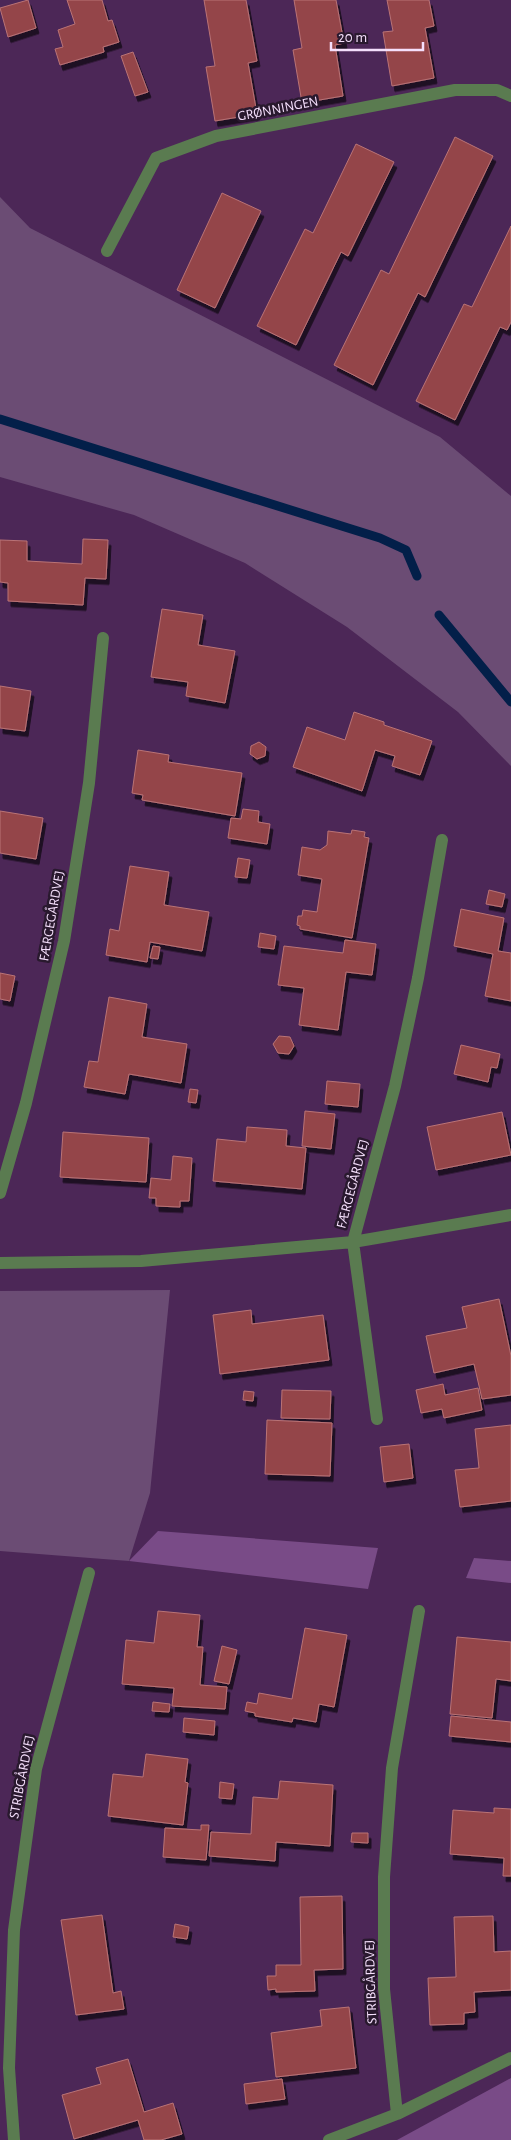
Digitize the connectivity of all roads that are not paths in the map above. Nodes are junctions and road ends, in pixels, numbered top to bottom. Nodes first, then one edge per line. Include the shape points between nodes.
1 (511, 96) edge
2 (107, 251) dead end
3 (103, 638) dead end
4 (442, 840) dead end
5 (0, 1193) edge
6 (511, 1215) edge
7 (353, 1242) junction
8 (0, 1263) edge
9 (377, 1420) dead end
10 (89, 1573) dead end
11 (419, 1611) dead end
12 (511, 2058) edge
13 (397, 2114) junction
14 (14, 2140) edge
15 (329, 2140) edge

1 - 2 street, GRØNNINGEN via 497,90 455,90 216,136 156,158
3 - 5 street, FÆRGEGÅRDVEJ via 89,783 64,940 26,1103
4 - 7 street, FÆRGEGÅRDVEJ via 395,1086
6 - 7 street, FÆRGEGÅRDVEJ
7 - 8 street, FÆRGEGÅRDVEJ via 141,1261
7 - 9 street, FÆRGEGÅRDVEJ
10 - 14 street, STRIBGÅRDVEJ via 36,1769 14,1930 9,2068
11 - 13 street, STRIBGÅRDVEJ via 392,1768 384,1876 384,1988
12 - 13 street
13 - 15 street

